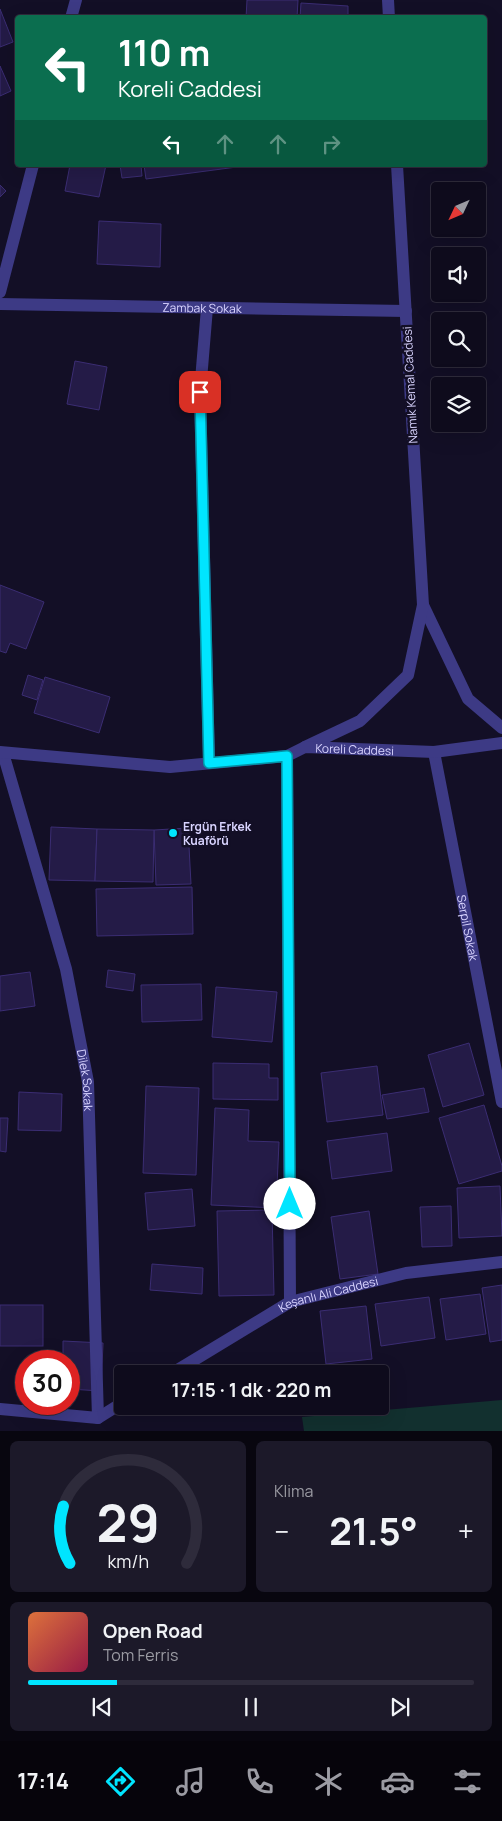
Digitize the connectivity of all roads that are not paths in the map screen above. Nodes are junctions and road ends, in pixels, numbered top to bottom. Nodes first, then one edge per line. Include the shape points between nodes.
1 (76, 0) edge
2 (388, 0) edge
3 (72, 15) edge
4 (389, 15) edge
5 (32, 167) edge
6 (397, 167) edge
7 (0, 292) edge
8 (0, 304) edge
9 (207, 308) junction
10 (406, 311) junction
11 (423, 604) junction
12 (502, 728) edge
13 (502, 743) edge
14 (306, 747) junction
15 (434, 752) junction
16 (1, 753) edge
17 (287, 756) junction
18 (209, 763) junction
19 (502, 1102) edge
20 (502, 1262) edge
21 (290, 1302) junction
22 (186, 1365) edge
23 (114, 1408) edge
24 (0, 1409) edge
25 (98, 1418) junction

1 - 3 street
2 - 4 street
5 - 7 street
6 - 10 street, Namık Kemal Caddesi
8 - 9 street, Zambak Sokak
9 - 10 street, Zambak Sokak
9 - 18 street via 200,392
10 - 11 street, Namık Kemal Caddesi
11 - 12 street via 468,699
11 - 14 street via 408,675 360,721
13 - 15 street, Koreli Caddesi
14 - 15 street, Koreli Caddesi
14 - 17 street, Koreli Caddesi
15 - 19 street, Serpil Sokak
16 - 18 street, Koreli Caddesi via 170,766
16 - 25 street, Dilek Sokak via 66,969 88,1082
17 - 18 street, Koreli Caddesi
17 - 21 street
20 - 21 street, Keşanlı Ali Caddesi via 406,1273
21 - 22 street, Keşanlı Ali Caddesi
23 - 25 street
24 - 25 street

